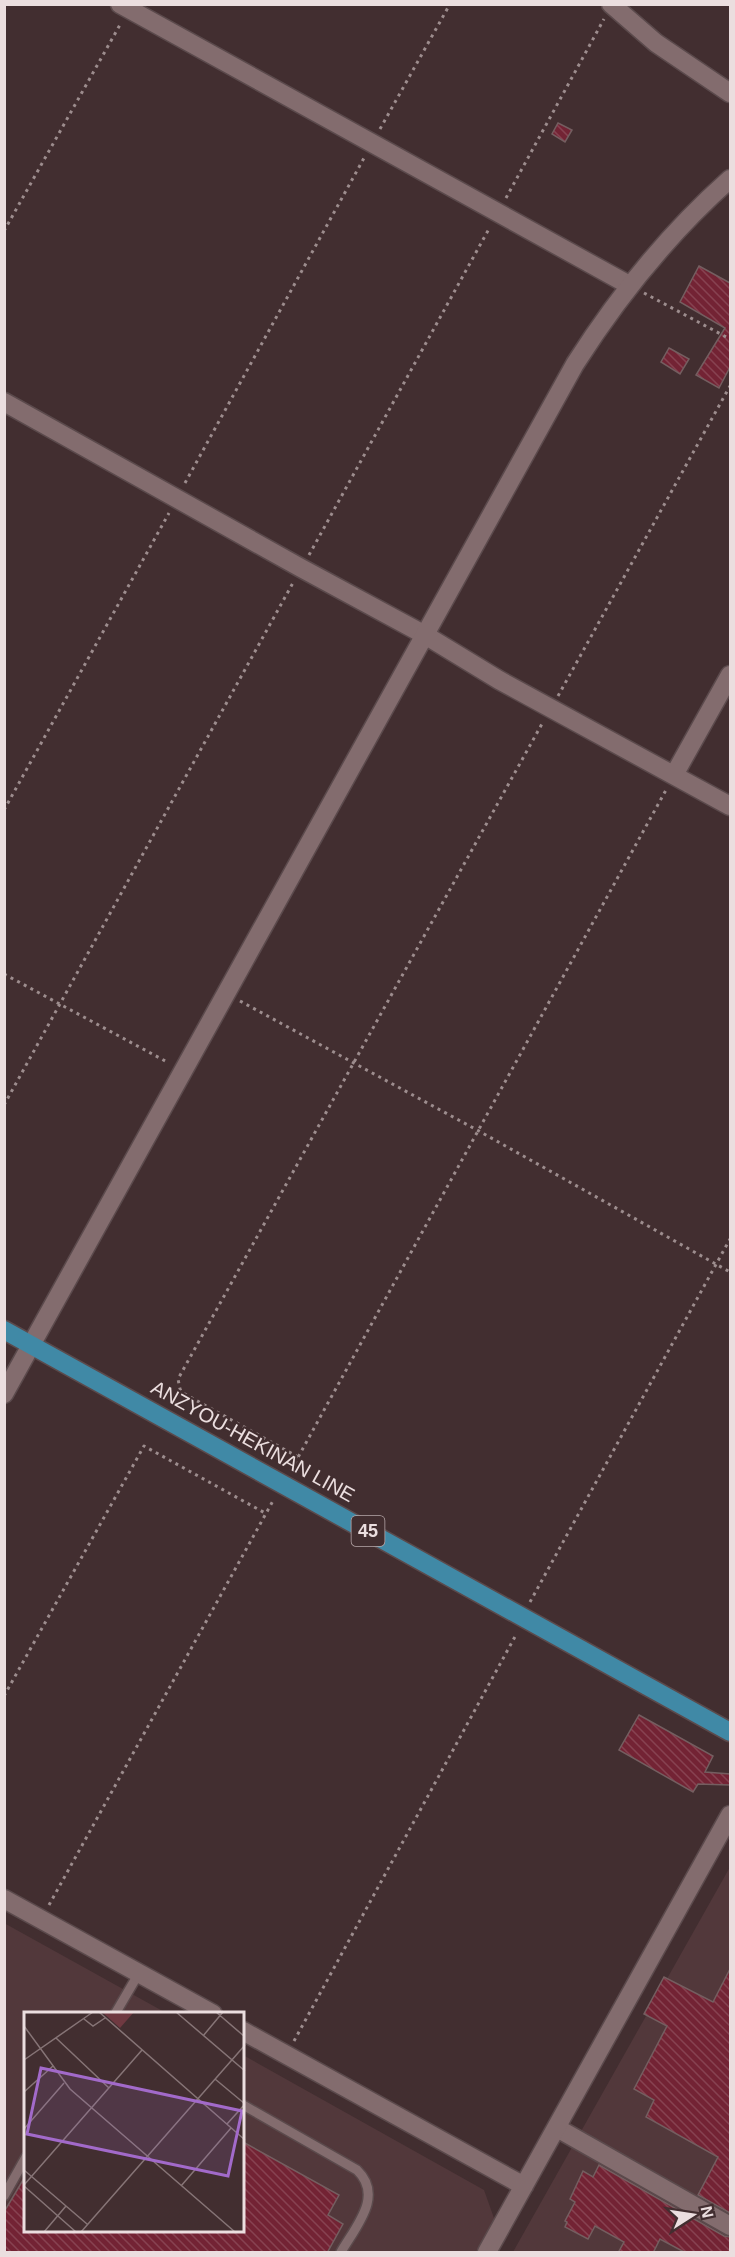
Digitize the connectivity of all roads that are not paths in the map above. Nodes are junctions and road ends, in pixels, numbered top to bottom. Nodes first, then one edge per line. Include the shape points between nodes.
1 (611, 4) edge
2 (126, 6) edge
3 (730, 93) edge
4 (730, 179) edge
5 (629, 285) junction
6 (4, 402) edge
7 (425, 635) junction
8 (730, 675) edge
9 (674, 775) junction
10 (730, 806) edge
11 (4, 1330) edge
12 (32, 1345) junction
13 (4, 1394) edge
14 (730, 1732) edge
15 (730, 1815) edge
16 (4, 1899) edge
17 (139, 1973) junction
18 (116, 2012) edge
19 (209, 2012) edge
20 (244, 2032) edge
21 (244, 2106) edge
22 (557, 2128) junction
23 (24, 2161) edge
24 (524, 2186) junction
25 (4, 2196) edge
26 (730, 2226) edge
27 (341, 2253) edge
28 (487, 2253) edge

1 - 3 street via 656,43
2 - 5 street
4 - 5 street via 675,231
5 - 7 street via 575,364
6 - 7 street
7 - 9 street
7 - 12 street
8 - 9 street
9 - 10 street
11 - 12 main road, ANZYOU-HEKINAN LINE / 45
12 - 13 street
12 - 14 main road, ANZYOU-HEKINAN LINE / 45
15 - 22 street
16 - 17 street
17 - 18 lane
17 - 19 street
20 - 24 street
21 - 27 lane via 357,2170 366,2179 368,2204
22 - 24 street
22 - 26 street
23 - 25 lane
24 - 28 street

